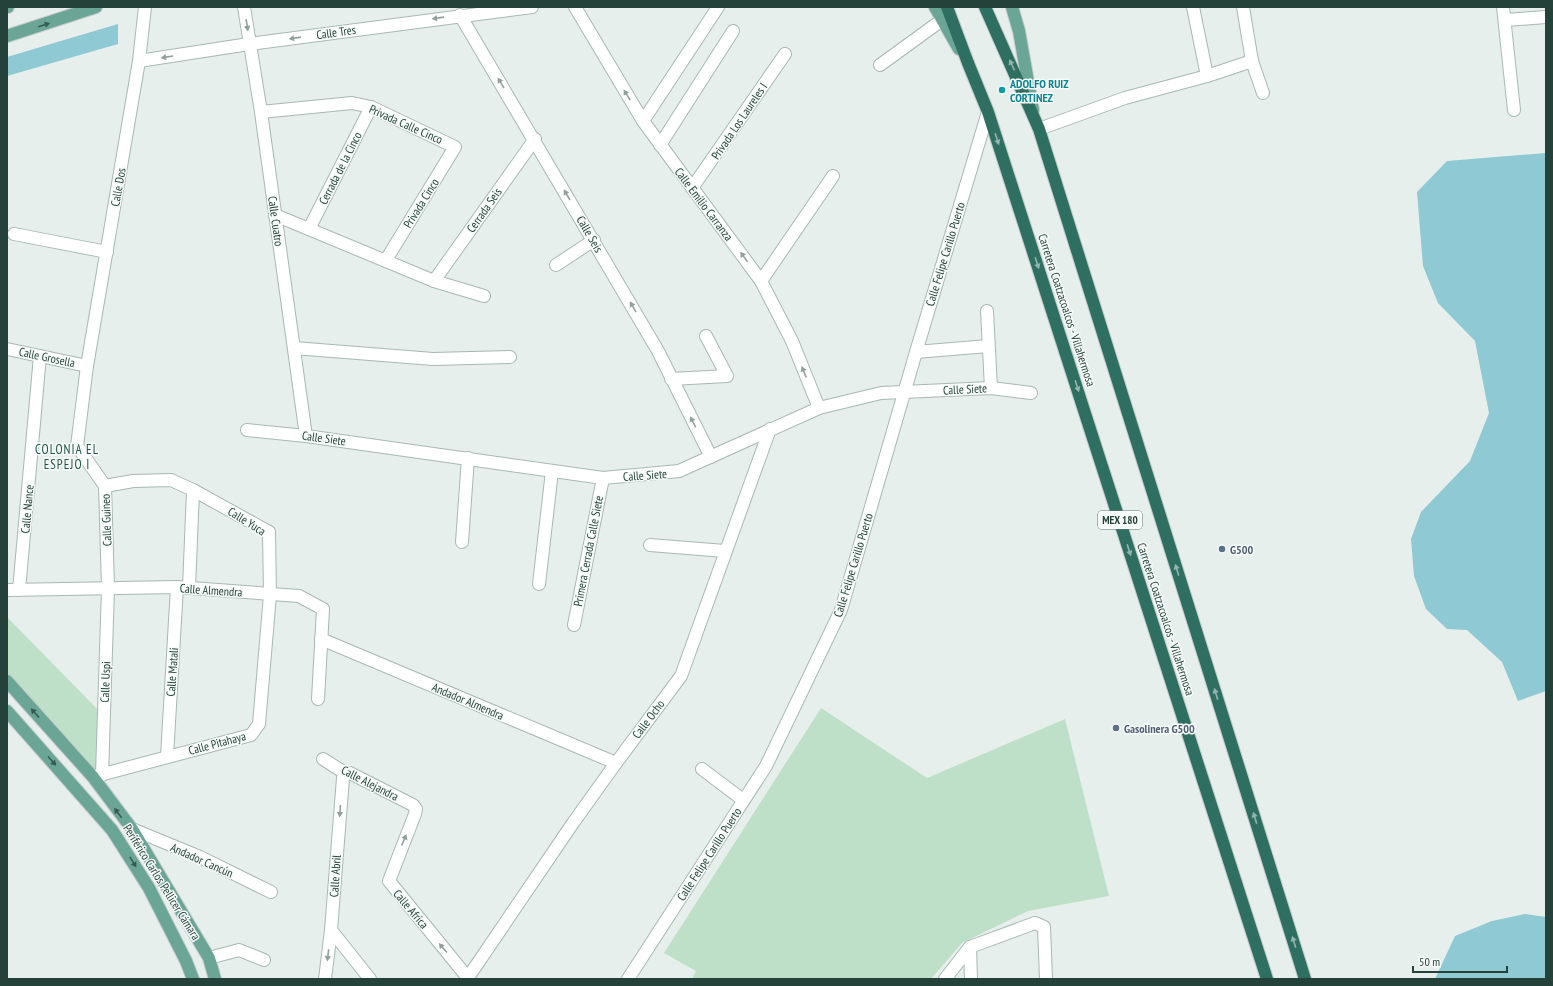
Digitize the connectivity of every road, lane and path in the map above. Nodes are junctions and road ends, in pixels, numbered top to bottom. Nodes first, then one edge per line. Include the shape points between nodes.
1 (96, 7) edge
2 (144, 7) edge
3 (244, 7) edge
4 (532, 7) edge
5 (575, 7) edge
6 (718, 7) edge
7 (935, 7) edge
8 (947, 7) edge
9 (985, 7) edge
10 (1012, 7) edge
11 (1193, 7) edge
12 (1243, 7) edge
13 (1503, 7) edge
14 (460, 15) junction
15 (1546, 17) edge
16 (942, 20) junction
17 (1505, 20) junction
18 (733, 31) dead end
19 (7, 36) edge
20 (250, 44) junction
21 (784, 54) dead end
22 (139, 61) junction
23 (1252, 61) junction
24 (968, 63) junction
25 (880, 65) dead end
26 (1207, 76) junction
27 (1263, 93) dead end
28 (371, 107) junction
29 (1514, 110) dead end
30 (261, 112) junction
31 (988, 112) junction
32 (1034, 114) junction
33 (643, 121) junction
34 (1039, 129) junction
35 (535, 139) junction
36 (660, 145) junction
37 (456, 147) joint
38 (833, 176) dead end
39 (692, 188) junction
40 (275, 215) junction
41 (309, 229) junction
42 (14, 234) dead end
43 (594, 240) junction
44 (107, 252) junction
45 (386, 260) junction
46 (556, 265) dead end
47 (434, 281) junction
48 (761, 281) junction
49 (484, 296) dead end
50 (987, 311) dead end
51 (706, 336) dead end
52 (988, 346) junction
53 (294, 348) junction
54 (7, 349) edge
55 (916, 352) junction
56 (40, 356) junction
57 (510, 357) dead end
58 (87, 366) junction
59 (671, 379) junction
60 (991, 388) junction
61 (904, 392) junction
62 (1031, 393) dead end
63 (819, 408) junction
64 (770, 429) junction
65 (247, 430) dead end
66 (306, 436) junction
67 (711, 457) junction
68 (468, 458) junction
69 (552, 471) junction
70 (603, 478) junction
71 (105, 486) junction
72 (193, 490) junction
73 (462, 542) dead end
74 (650, 545) dead end
75 (725, 551) junction
76 (539, 584) dead end
77 (183, 587) junction
78 (108, 588) junction
79 (7, 590) edge
80 (19, 590) junction
81 (270, 595) junction
82 (574, 625) dead end
83 (321, 640) junction
84 (7, 681) edge
85 (318, 699) dead end
86 (7, 711) edge
87 (167, 756) junction
88 (322, 759) dead end
89 (616, 763) junction
90 (702, 769) dead end
91 (345, 773) junction
92 (97, 776) junction
93 (743, 800) junction
94 (416, 809) joint
95 (132, 829) junction
96 (271, 892) dead end
97 (331, 930) junction
98 (970, 947) junction
99 (209, 958) junction
100 (264, 960) dead end
101 (468, 978) edge
102 (193, 979) edge
103 (215, 979) edge
104 (325, 979) edge
105 (370, 979) edge
106 (628, 979) edge
107 (945, 979) edge
108 (971, 979) edge
109 (1046, 979) edge
110 (1267, 979) edge
111 (1305, 979) edge

19 -> 1 main road
2 - 22 street, Calle Dos
3 -> 20 street, Calle Cuatro
4 - 14 street, Calle Tres
33 -> 5 street, Calle Emilio Carranza
6 - 33 street
7 - 16 main road
8 - 24 highway, Carretera Coatzacoalcos - Villahermosa
32 -> 9 highway, Carretera Coatzacoalcos - Villahermosa
10 - 32 main road via 1019,31
11 - 26 street
12 - 23 street
13 - 17 street
14 -> 20 street, Calle Tres
35 -> 14 street, Calle Seis
15 - 17 street
16 - 24 main road
16 - 25 street
17 - 29 street
18 - 36 street
20 -> 22 street, Calle Tres
20 - 30 street, Calle Cuatro
21 - 39 street, Privada Los Laureles I
22 - 44 street, Calle Dos
23 - 26 street
23 - 27 street
24 - 31 highway, Carretera Coatzacoalcos - Villahermosa / MEX 180
26 - 34 street via 1125,98
28 - 30 street, Privada Calle Cinco via 352,104
28 - 37 street, Privada Calle Cinco
28 - 41 street, Cerrada de la Cinco
30 - 40 street, Calle Cuatro
31 - 55 street, Calle Felipe Carillo Puerto
31 -> 110 highway, Carretera Coatzacoalcos - Villahermosa / MEX 180
32 - 34 highway, Carretera Coatzacoalcos - Villahermosa / MEX 180
33 - 36 street, Calle Emilio Carranza
111 -> 34 highway, Carretera Coatzacoalcos - Villahermosa / MEX 180
43 -> 35 street, Calle Seis
35 - 47 street, Cerrada Seis
36 - 39 street, Calle Emilio Carranza
37 - 45 street, Privada Cinco
38 - 48 street
48 -> 39 street, Calle Emilio Carranza
40 - 41 street
40 - 53 street, Calle Cuatro
41 - 45 street
42 - 44 street
43 - 46 street
59 -> 43 street, Calle Seis via 658,351
44 - 58 street, Calle Dos
45 - 47 street
47 - 49 street
63 -> 48 street, Calle Emilio Carranza via 792,341
50 - 52 street
51 - 59 street via 727,376
52 - 55 street
52 - 60 street
53 - 57 street via 433,359
53 - 66 street, Calle Cuatro
54 - 56 street, Calle Grosella
55 - 61 street, Calle Felipe Carillo Puerto
56 - 58 street, Calle Grosella
56 - 80 street, Calle Nance
58 - 71 street, Calle Guineo via 77,446
67 -> 59 street, Calle Seis
60 - 61 street, Calle Siete
60 - 62 street, Calle Siete
61 - 63 street, Calle Siete via 881,393
61 - 93 street, Calle Felipe Carillo Puerto via 841,610 766,766
63 - 64 street, Calle Siete
64 - 67 street, Calle Siete
64 - 75 street, Calle Ocho
65 - 66 street, Calle Siete
66 - 68 street, Calle Siete
67 - 70 street, Calle Siete via 672,473
68 - 69 street, Calle Siete
68 - 73 street
69 - 70 street, Calle Siete
69 - 76 street
70 - 82 street, Primera Cerrada Calle Siete
71 - 72 street via 133,481 171,480
71 - 78 street, Calle Guineo
72 - 77 street, Calle Matali
72 - 81 street, Calle Yuca via 269,532
74 - 75 street
75 - 89 street, Calle Ocho via 681,676
77 - 78 street, Calle Almendra
77 - 81 street, Calle Almendra
77 - 87 street, Calle Matali
78 - 80 street, Calle Almendra
78 - 92 street, Calle Uspi
79 - 80 street, Calle Almendra
81 - 83 street, Calle Almendra via 299,596 323,609
81 - 87 street, Calle Pitahaya via 259,724 251,735
83 - 85 street, Calle Almendra
83 - 89 street, Andador Almendra
92 -> 84 main road, Periférico Carlos Pellicer Cámara
86 -> 102 main road, Periférico Carlos Pellicer Cámara via 112,830 149,888
87 - 92 street, Calle Pitahaya
88 - 91 street, Calle Alejandra
89 - 101 street, Calle Ocho
90 - 93 street
91 - 94 street, Calle Alejandra via 350,773 413,804
91 -> 97 street, Calle Abril
95 -> 92 main road, Periférico Carlos Pellicer Cámara
93 - 106 street, Calle Felipe Carillo Puerto
101 -> 94 street, Calle Africa via 389,881
95 - 96 street, Andador Cancún via 200,857
95 - 99 main road, Periférico Carlos Pellicer Cámara
97 -> 104 street, Calle Abril
97 - 105 street
98 - 107 street
98 - 108 street
98 - 109 street via 1034,923 1044,927
99 - 100 street via 239,950
99 - 103 main road, Periférico Carlos Pellicer Cámara

